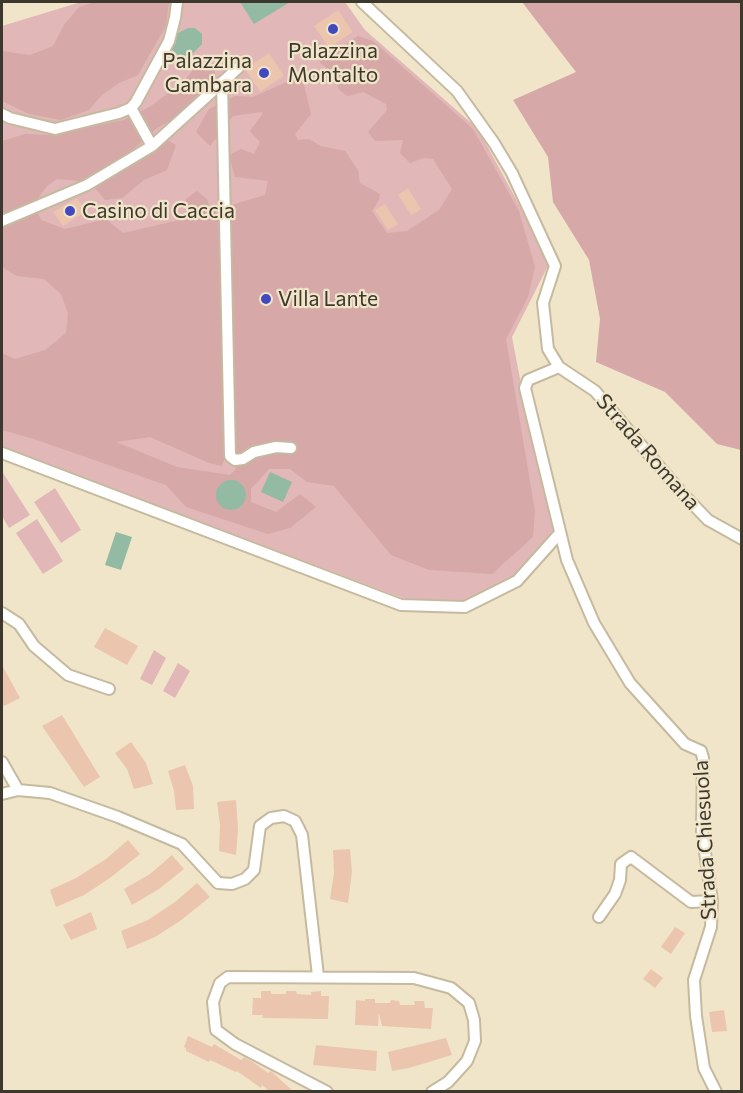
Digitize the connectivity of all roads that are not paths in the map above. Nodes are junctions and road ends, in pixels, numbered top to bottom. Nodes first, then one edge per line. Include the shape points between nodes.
1 (177, 2) edge
2 (362, 2) edge
3 (238, 68) dead end
4 (222, 82) junction
5 (131, 108) junction
6 (2, 114) edge
7 (152, 146) junction
8 (2, 221) edge
9 (559, 367) junction
10 (291, 448) dead end
11 (2, 453) edge
12 (559, 534) junction
13 (741, 539) edge
14 (2, 613) edge
15 (109, 689) dead end
16 (2, 762) edge
17 (18, 790) junction
18 (2, 794) edge
19 (712, 901) junction
20 (598, 917) dead end
21 (318, 976) junction
22 (327, 1092) edge
23 (432, 1092) edge
24 (716, 1092) edge

1 - 5 street via 169,41
2 - 9 street via 457,91 512,173 555,266 543,303 548,349
3 - 4 street
4 - 7 street
4 - 10 street via 230,456 243,459 276,447
5 - 6 street via 55,129
5 - 7 street
7 - 8 street via 87,185
9 - 12 street, Strada Chiesuola via 528,380 525,388
9 - 13 street, Strada Romana via 595,391 708,520
11 - 12 street via 401,605 465,607 517,581
12 - 19 street, Strada Chiesuola via 594,623 630,683 685,744 701,751 702,831
14 - 15 street via 19,624 34,646 68,675
16 - 17 street
17 - 18 street
17 - 21 street via 50,793 182,844 218,883 232,884 254,870 260,826 271,818 284,816 295,821 302,835
19 - 20 street via 691,902 631,857 621,864 615,894
19 - 24 street, Strada Chiesuola via 711,927 694,980 705,1068
21 - 22 street via 228,977 220,983 213,1002 216,1030
21 - 23 street via 414,978 451,988 469,1003 475,1041 467,1061 448,1082

